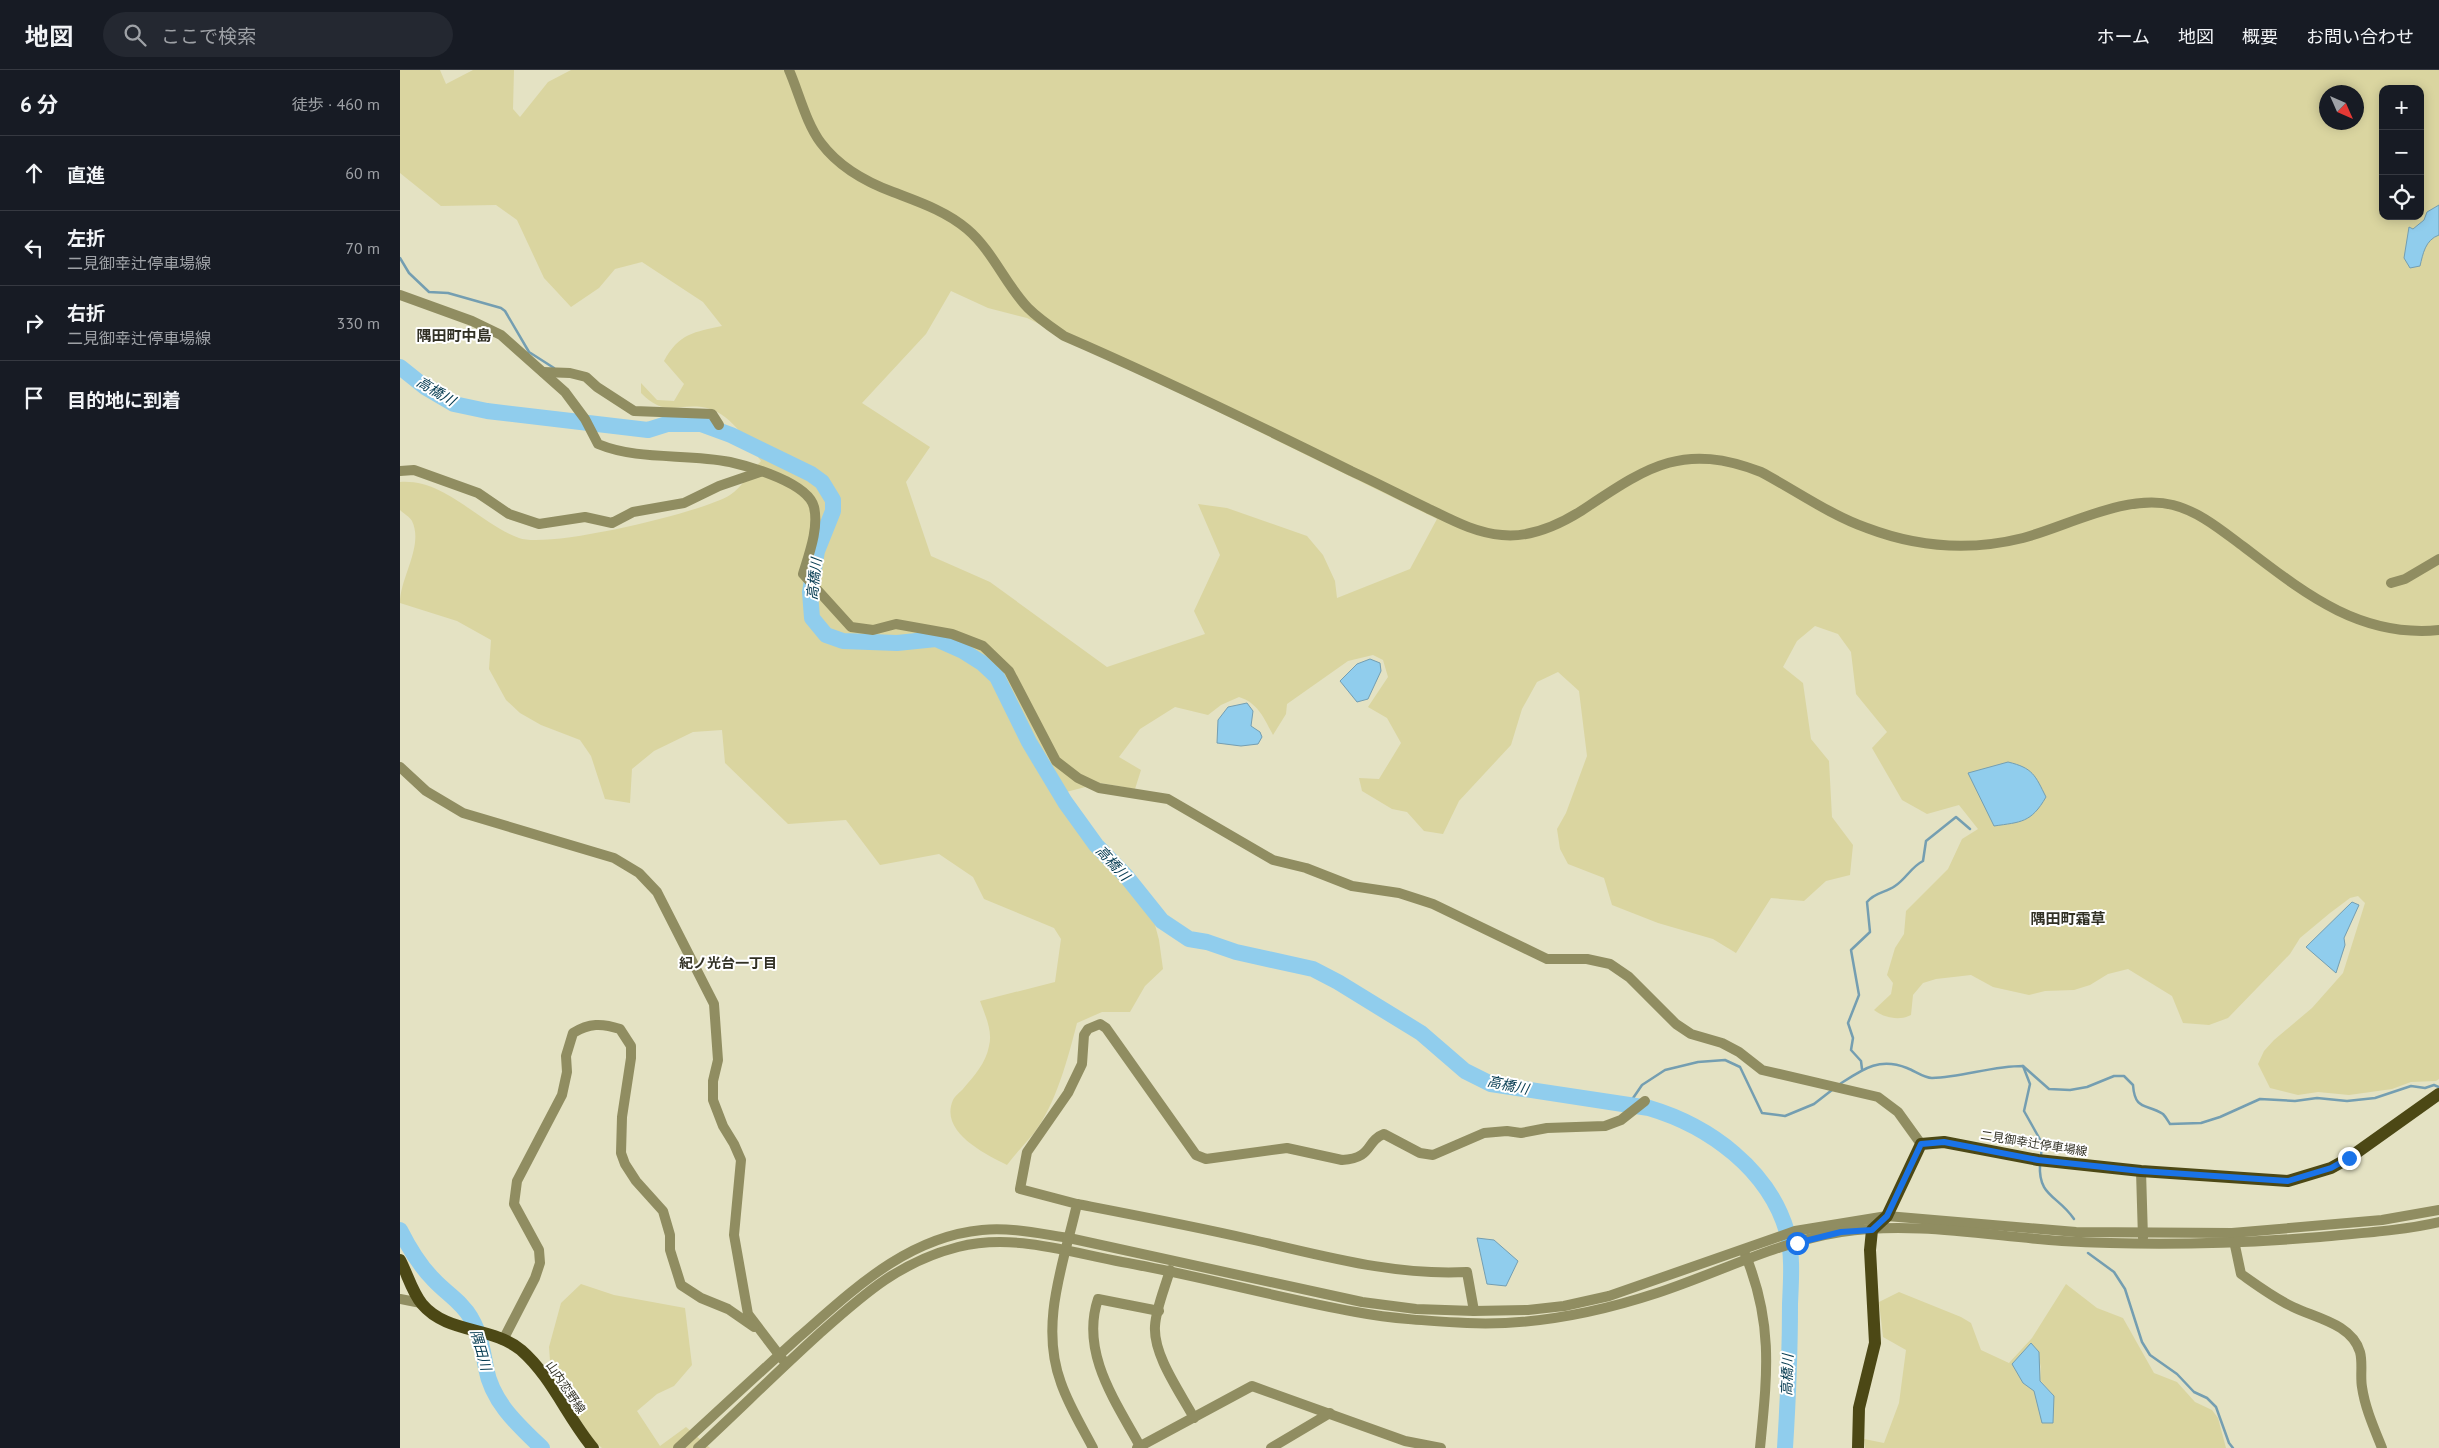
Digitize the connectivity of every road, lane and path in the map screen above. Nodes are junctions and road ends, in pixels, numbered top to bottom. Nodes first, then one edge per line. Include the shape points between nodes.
1 (789, 70) edge
2 (400, 295) edge
3 (543, 372) junction
4 (720, 425) dead end
5 (400, 471) edge
6 (760, 472) junction
7 (2439, 559) edge
8 (2391, 583) dead end
9 (2439, 630) edge
10 (400, 767) edge
11 (2437, 1095) edge
12 (1645, 1101) dead end
13 (1921, 1144) junction
14 (2141, 1171) junction
15 (1077, 1204) junction
16 (2439, 1210) edge
17 (1887, 1216) junction
18 (2439, 1222) edge
19 (1872, 1230) junction
20 (2144, 1233) junction
21 (2233, 1237) junction
22 (1069, 1238) junction
23 (2143, 1244) junction
24 (1742, 1249) junction
25 (1065, 1250) junction
26 (1747, 1259) junction
27 (400, 1260) edge
28 (1170, 1270) junction
29 (400, 1299) edge
30 (421, 1303) junction
31 (1159, 1311) junction
32 (1474, 1311) junction
33 (760, 1332) junction
34 (504, 1340) junction
35 (779, 1354) junction
36 (785, 1364) junction
37 (1330, 1413) junction
38 (1194, 1418) junction
39 (1401, 1444) edge
40 (1140, 1447) edge
41 (593, 1448) edge
42 (678, 1448) edge
43 (698, 1448) edge
44 (1094, 1448) edge
45 (1271, 1448) edge
46 (1441, 1448) edge
47 (1760, 1448) edge
48 (1858, 1448) edge
49 (2382, 1448) edge

1 - 9 street via 821,143 835,158 854,174 932,208 968,230 986,248 1027,307 1045,324 1064,336 1266,429 1472,530 1513,536 1544,530 1567,519 1633,476 1655,466 1697,458 1746,466 1866,528 1932,545 1997,544 2107,510 2156,502 2202,516 2302,591 2336,612 2408,632
2 - 3 street via 501,335
3 - 4 street via 586,377 634,411 712,414
3 - 6 street via 565,392 585,418 598,444 626,453 730,462
5 - 6 street via 414,470 478,494 514,516 539,524 585,517 612,523 633,512 684,503 719,486
6 - 13 street via 792,482 814,506 815,520 803,574 851,627 873,630 896,624 952,634 983,646 1009,671 1056,761 1078,778 1099,788 1168,799 1273,860 1306,868 1352,886 1399,893 1432,904 1547,959 1587,959 1610,964 1629,977 1676,1024 1691,1034 1722,1043 1762,1070 1878,1097 1898,1112
7 - 8 street via 2405,579
10 - 33 street via 426,791 463,813 614,858 639,873 657,892 714,1004 718,1060 713,1100 741,1160 734,1235 746,1288 748,1314
11 - 14 main road, 二見御幸辻停車場線 via 2331,1168 2288,1181
12 - 15 street via 1621,1120 1605,1126 1484,1133 1433,1155 1420,1153 1384,1134 1378,1136 1361,1156 1351,1159 1342,1160 1287,1148 1206,1159 1196,1154 1111,1034 1100,1024 1088,1029 1084,1035 1082,1064 1068,1092 1027,1152 1020,1189
13 - 14 main road, 二見御幸辻停車場線 via 1944,1142 2041,1161
13 - 17 main road
14 - 20 street
15 - 22 street
15 - 32 street via 1378,1267 1440,1273 1467,1272
16 - 21 street
17 - 19 main road
17 - 20 street via 2076,1232
17 - 24 street via 1795,1231
18 - 21 street via 2379,1232
19 - 23 street via 1904,1227 2061,1241
19 - 26 street via 1841,1232
19 - 48 main road via 1870,1258 1875,1343 1859,1408
20 - 21 street
20 - 23 street
21 - 23 street
21 - 49 street via 2241,1274 2268,1294 2337,1326 2354,1340 2360,1353 2361,1385 2369,1418
22 - 25 street
22 - 32 street via 1362,1302 1416,1309
22 - 35 street via 983,1230 951,1236 917,1248 855,1288
24 - 26 street
24 - 32 street via 1609,1296 1528,1310
25 - 28 street
25 - 36 street via 1047,1245 983,1242 961,1246 910,1264 864,1294
25 - 44 street via 1054,1311 1053,1354 1062,1388
26 - 28 street via 1658,1293 1608,1307 1567,1316 1474,1323 1356,1312
26 - 47 street via 1761,1306 1767,1347
27 - 30 main road, 山内恋野線
28 - 31 street
29 - 30 street
30 - 34 main road, 山内恋野線 via 457,1327
31 - 38 street via 1155,1326 1158,1350
31 - 40 street via 1098,1299 1093,1312 1098,1364
33 - 34 street via 734,1312 701,1298 681,1285 663,1211 636,1181 621,1153 631,1046 620,1029 600,1024 590,1025 573,1034 566,1056 567,1072 562,1095 517,1180 514,1204 539,1250 540,1263
33 - 35 street
34 - 41 main road, 山内恋野線 via 520,1349 538,1368
35 - 36 street
35 - 42 street
36 - 43 street
37 - 38 street via 1252,1386
37 - 39 street
37 - 45 street
38 - 40 street
39 - 46 street

